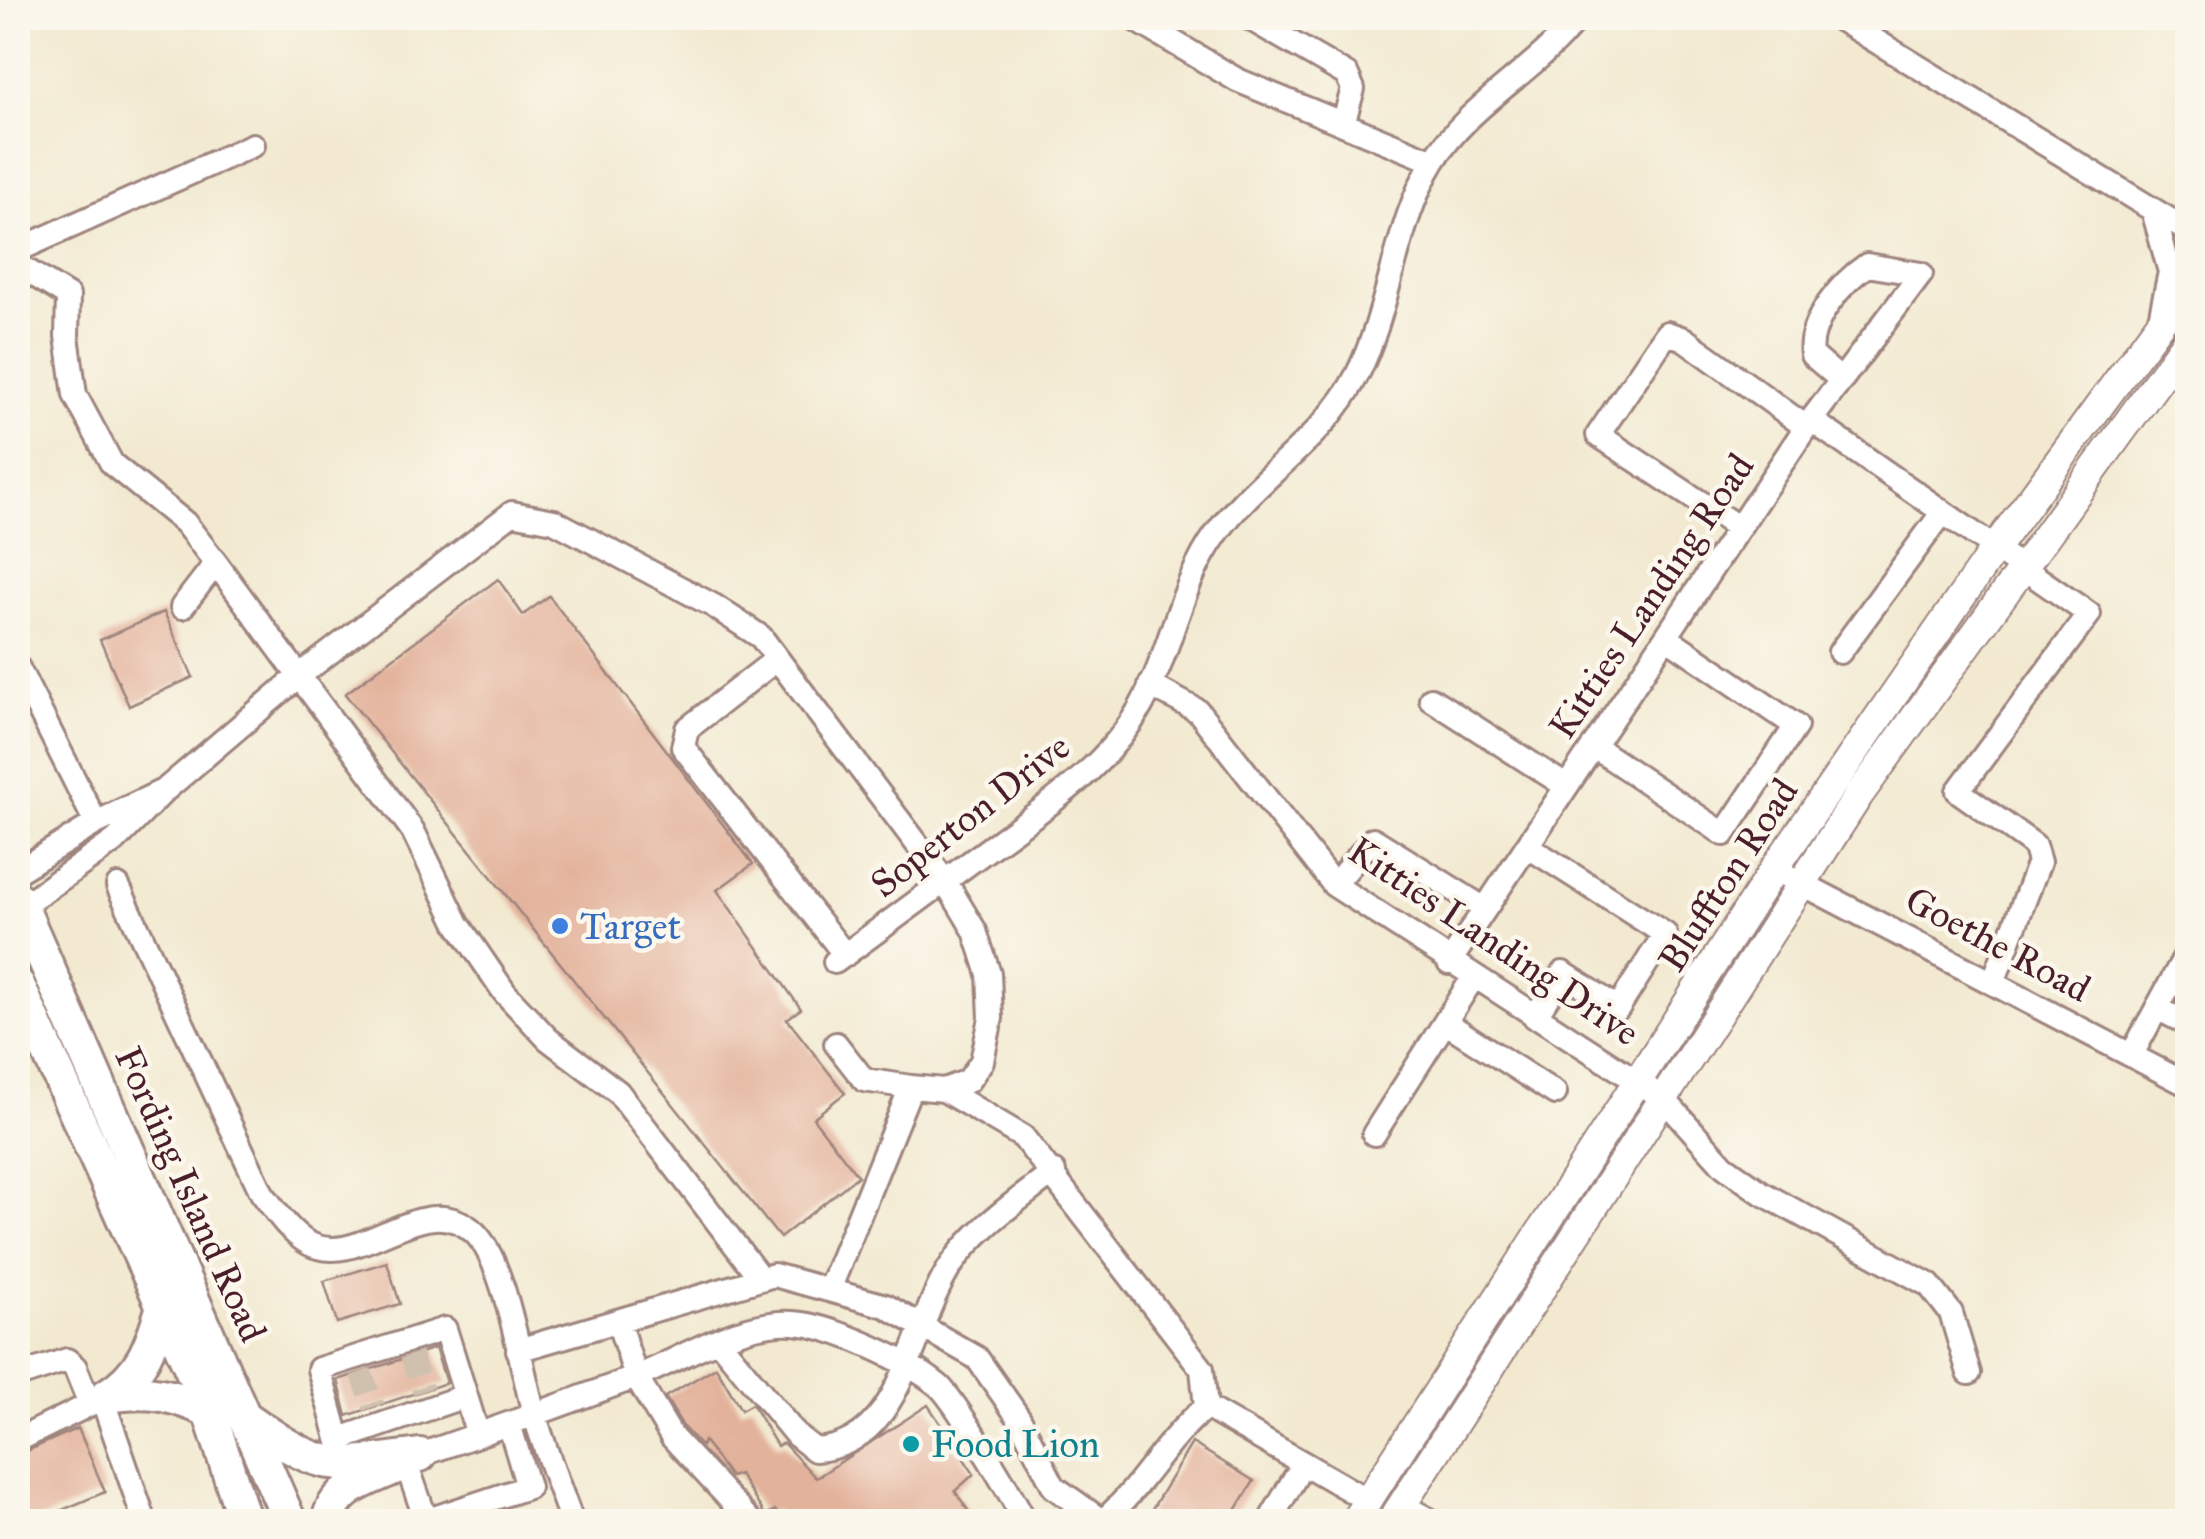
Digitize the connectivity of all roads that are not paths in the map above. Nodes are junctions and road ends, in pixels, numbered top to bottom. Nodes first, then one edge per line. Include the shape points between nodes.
1 (1249, 18) edge
2 (1541, 18) edge
3 (1838, 18) edge
4 (1149, 22) edge
5 (1571, 25) edge
6 (1343, 124) junction
7 (253, 144) dead end
8 (1433, 162) junction
9 (2153, 210) junction
10 (2188, 231) edge
11 (18, 250) edge
12 (18, 265) edge
13 (2188, 285) edge
14 (2159, 324) junction
15 (2188, 338) edge
16 (1841, 380) junction
17 (1809, 423) junction
18 (1943, 512) junction
19 (1739, 528) junction
20 (1995, 548) junction
21 (216, 564) junction
22 (2021, 565) junction
23 (182, 607) dead end
24 (1666, 637) junction
25 (1840, 652) dead end
26 (778, 659) junction
27 (18, 668) edge
28 (299, 676) junction
29 (1150, 685) junction
30 (1431, 699) dead end
31 (1593, 746) junction
32 (1566, 786) junction
33 (164, 790) junction
34 (96, 823) junction
35 (1527, 846) junction
36 (1774, 869) junction
37 (18, 871) edge
38 (944, 881) junction
39 (1804, 883) junction
40 (1334, 885) junction
41 (118, 886) dead end
42 (19, 905) edge
43 (1484, 909) junction
44 (2188, 950) edge
45 (1448, 963) junction
46 (1473, 978) junction
47 (1994, 980) junction
48 (18, 985) edge
49 (2157, 1008) junction
50 (1535, 1017) junction
51 (1445, 1022) junction
52 (2188, 1024) edge
53 (836, 1044) dead end
54 (2132, 1054) junction
55 (1638, 1082) junction
56 (2188, 1084) edge
57 (911, 1086) junction
58 (944, 1090) junction
59 (1555, 1093) dead end
60 (1663, 1098) junction
61 (1374, 1134) dead end
62 (1054, 1172) junction
63 (761, 1279) junction
64 (828, 1290) junction
65 (163, 1306) junction
66 (618, 1321) junction
67 (923, 1323) junction
68 (718, 1341) junction
69 (518, 1350) junction
70 (906, 1367) junction
71 (1968, 1373) dead end
72 (18, 1376) edge
73 (636, 1376) junction
74 (466, 1396) junction
75 (99, 1400) junction
76 (1206, 1407) junction
77 (209, 1412) junction
78 (535, 1415) junction
79 (245, 1417) junction
80 (509, 1424) junction
81 (478, 1435) junction
82 (18, 1440) edge
83 (343, 1451) junction
84 (410, 1458) junction
85 (1303, 1464) junction
86 (1361, 1511) edge
87 (1396, 1513) edge
88 (140, 1520) edge
89 (424, 1521) edge
90 (1103, 1521) edge
91 (245, 1522) edge
92 (290, 1522) edge
93 (328, 1522) edge
94 (572, 1522) edge
95 (751, 1522) edge
96 (1024, 1522) edge
97 (1269, 1522) edge
98 (1433, 1522) edge

1 - 6 street via 1347,75 1353,89
2 - 5 street
3 - 9 street
4 - 6 street via 1237,80
5 - 8 street, Soperton Drive via 1499,89
6 - 8 street
7 - 11 street
8 - 29 street, Soperton Drive via 1407,226 1381,325 1355,380 1310,441 1215,535
9 - 10 street
9 - 14 street via 2170,272
12 - 21 street via 68,296 75,395 112,464 186,522
13 - 14 main road, Bluffton Road
14 - 20 main road, Bluffton Road
15 - 22 main road, Bluffton Road
16 - 16 street, Kitties Landing Road via 1921,274 1867,265 1842,282 1810,342 1812,355
16 - 17 street, Kitties Landing Road
17 - 18 street
17 - 19 street, Kitties Landing Road
17 - 19 street via 1666,333 1598,435
18 - 20 street
18 - 25 street
19 - 24 street, Kitties Landing Road
20 - 22 street
20 - 36 main road, Bluffton Road
21 - 23 street
21 - 28 street
22 - 39 main road, Bluffton Road
22 - 47 street via 2089,614 1958,791 2034,845 2039,862
24 - 31 street, Kitties Landing Road
24 - 31 street via 1796,726 1724,834
26 - 28 street via 761,637 714,606 554,522 512,514
26 - 38 street
26 - 38 street, Soperton Drive via 687,729 683,747 840,959
27 - 34 street
28 - 33 street
28 - 63 street via 413,832 458,924 506,993 548,1039 618,1092
29 - 38 street, Soperton Drive via 1112,747 1065,792
29 - 40 street, Kitties Landing Drive via 1198,710
30 - 32 street
31 - 32 street, Kitties Landing Road
32 - 35 street, Kitties Landing Road
33 - 34 street
33 - 42 street via 116,840
34 - 37 street
35 - 43 street, Kitties Landing Road
35 - 50 street via 1665,934 1618,1008 1563,973
36 - 39 street, Goethe Road
36 - 55 main road, Bluffton Road
38 - 58 street via 976,932 989,974 991,1018 982,1061 968,1081
39 - 47 street, Goethe Road
39 - 60 main road, Bluffton Road
40 - 43 street via 1373,839
40 - 45 street, Kitties Landing Drive
41 - 69 street via 262,1193 285,1224 327,1248 424,1218 474,1232 492,1257
42 - 79 highway, Fording Island Road
43 - 45 street, Kitties Landing Road
44 - 49 street
45 - 46 street, Kitties Landing Drive
46 - 50 street, Kitties Landing Drive
46 - 51 street
47 - 54 street, Goethe Road
48 - 65 highway, Fording Island Road
49 - 52 street
49 - 54 street
50 - 55 street, Kitties Landing Drive
51 - 59 street
51 - 61 street
53 - 57 street via 864,1080
54 - 56 street, Goethe Road
55 - 60 street, Kitties Landing Drive
55 - 86 main road, Bluffton Road
57 - 58 street
57 - 64 street
58 - 62 street via 1023,1138
60 - 71 street, Kitties Landing Drive via 1724,1166 1762,1193 1929,1285 1951,1314
60 - 87 main road, Bluffton Road
62 - 67 street via 971,1239 949,1267
62 - 76 street via 1202,1369
63 - 64 street via 774,1275
63 - 66 street
64 - 67 street
65 - 75 highway via 150,1352 128,1383
65 - 77 highway, Fording Island Road
66 - 69 street
66 - 73 street
67 - 70 street
67 - 90 street via 977,1358 1019,1418 1054,1487
68 - 70 street via 738,1329 792,1322 825,1329
68 - 70 street via 816,1450 842,1448 871,1428
68 - 73 street
69 - 78 street
70 - 96 street via 941,1388
72 - 75 street via 67,1360
73 - 78 street
73 - 95 street via 672,1437
74 - 81 street
74 - 83 street via 377,1416
74 - 83 street via 445,1329 359,1364 319,1369
75 - 77 highway via 148,1391
75 - 82 street
75 - 88 street
76 - 85 street
76 - 90 street via 1176,1431 1131,1497
77 - 91 highway, Fording Island Road
78 - 80 street
78 - 94 street
79 - 83 highway via 316,1462
79 - 92 highway, Fording Island Road
80 - 81 street
80 - 89 street via 528,1486
81 - 84 street
83 - 84 highway
84 - 89 street
84 - 93 highway via 344,1492 332,1503
85 - 86 street
85 - 97 street
87 - 98 street

